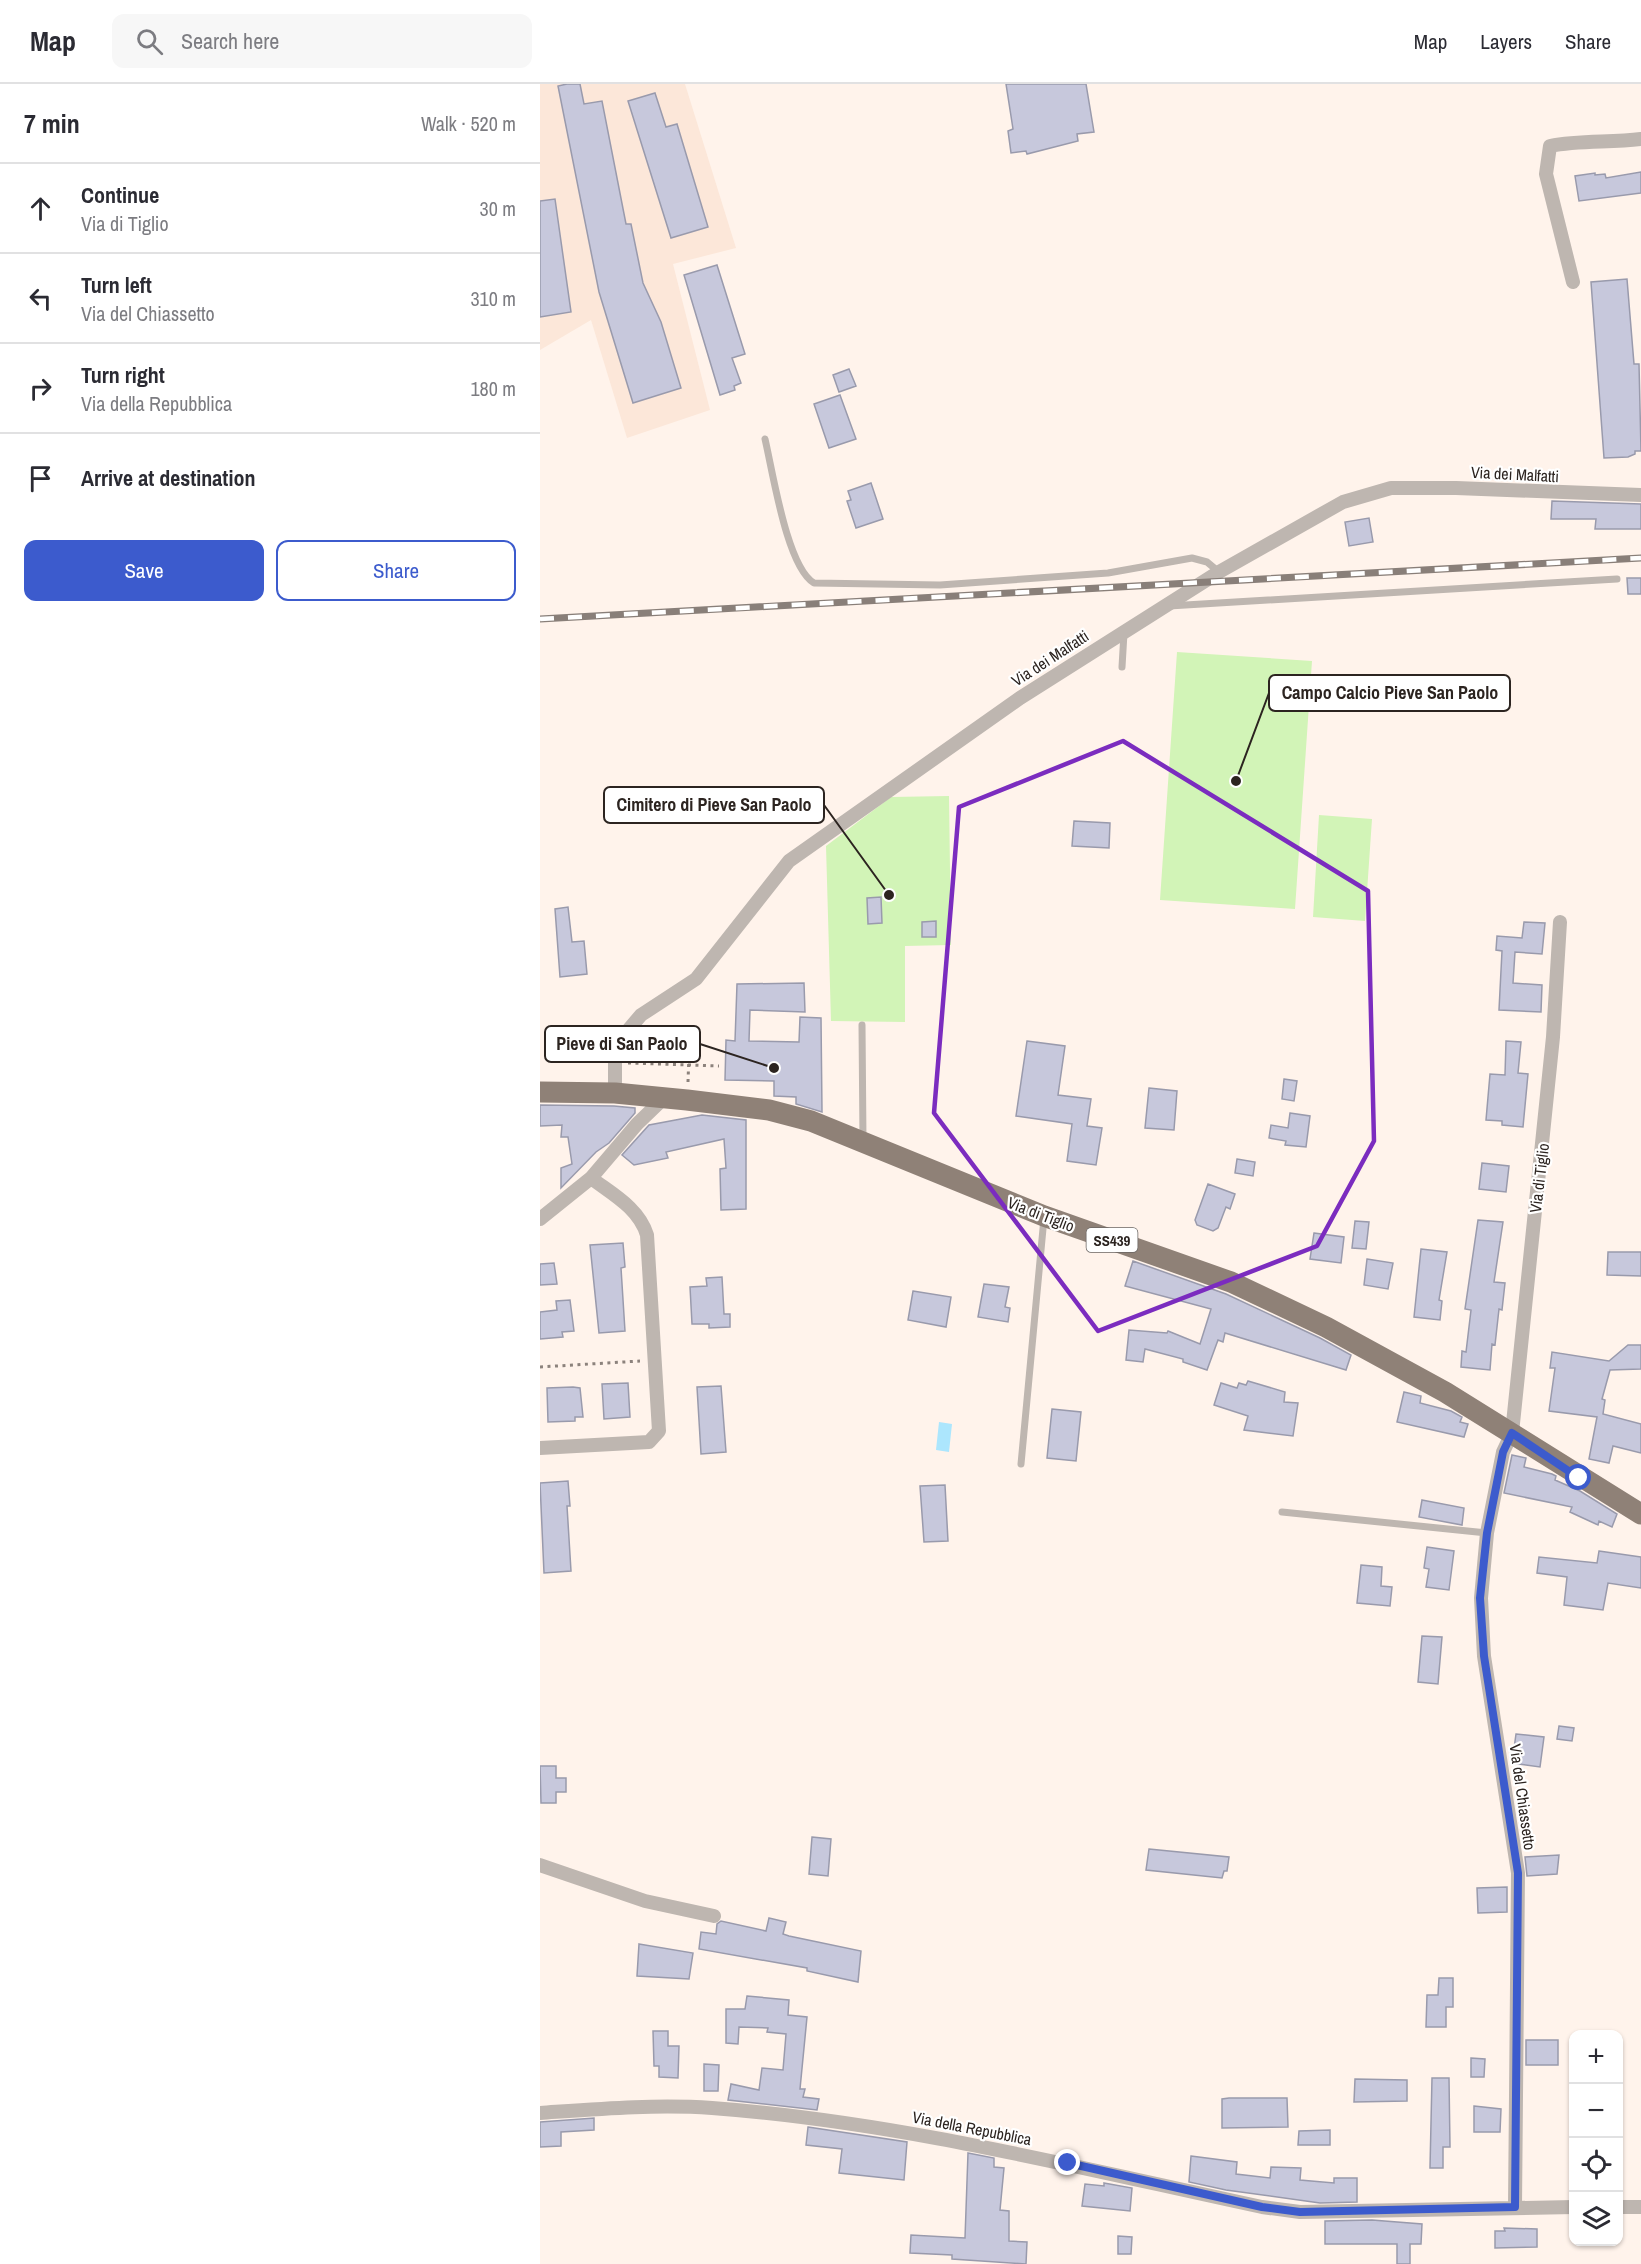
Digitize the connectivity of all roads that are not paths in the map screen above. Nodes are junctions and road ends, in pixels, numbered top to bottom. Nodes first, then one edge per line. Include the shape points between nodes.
1 (1641, 139) edge
2 (1573, 282) dead end
3 (765, 440) dead end
4 (1641, 495) edge
5 (1219, 572) junction
6 (1617, 579) dead end
7 (1164, 607) junction
8 (1124, 630) junction
9 (1122, 667) dead end
10 (1560, 922) dead end
11 (861, 1025) dead end
12 (540, 1092) edge
13 (615, 1093) junction
14 (664, 1098) junction
15 (862, 1142) junction
16 (591, 1178) junction
17 (1044, 1216) junction
18 (540, 1219) edge
19 (1512, 1433) junction
20 (540, 1448) edge
21 (1021, 1464) dead end
22 (1282, 1512) dead end
23 (1641, 1514) edge
24 (1487, 1533) junction
25 (540, 1865) edge
26 (714, 1916) dead end
27 (540, 2113) edge
28 (1515, 2207) junction
29 (1569, 2207) edge
30 (1623, 2207) edge
31 (1641, 2207) edge

1 - 2 street via 1550,146 1546,174
3 - 5 lane via 793,557 804,577 814,583 940,585 1108,573 1192,558
4 - 5 street, Via dei Malfatti via 1390,489 1343,502
5 - 7 street, Via dei Malfatti
6 - 7 lane
7 - 8 street, Via dei Malfatti
8 - 9 lane
8 - 13 street, Via dei Malfatti via 1020,698 789,861 696,979 641,1015 624,1035 615,1062
10 - 19 street, Via di Tiglio via 1551,1060
11 - 15 lane
12 - 13 main road, Via di Tiglio / SS439
13 - 14 main road, Via di Tiglio / SS439
14 - 15 main road, Via di Tiglio / SS439 via 769,1110 811,1121
14 - 16 street
15 - 17 main road, Via di Tiglio / SS439
16 - 18 street
16 - 20 street via 633,1210 647,1235 659,1431 649,1442
17 - 19 main road, Via di Tiglio / SS439 via 1231,1282 1326,1327
17 - 21 lane
19 - 23 main road, Via di Tiglio / SS439
19 - 24 street, Via del Chiassetto via 1503,1452
22 - 24 lane
24 - 28 street, Via del Chiassetto via 1480,1598 1484,1656 1518,1873
25 - 26 street via 645,1901
27 - 28 street, Via della Repubblica via 626,2107 712,2108 919,2133 1300,2212
28 - 29 street, Via della Repubblica
30 - 31 street

